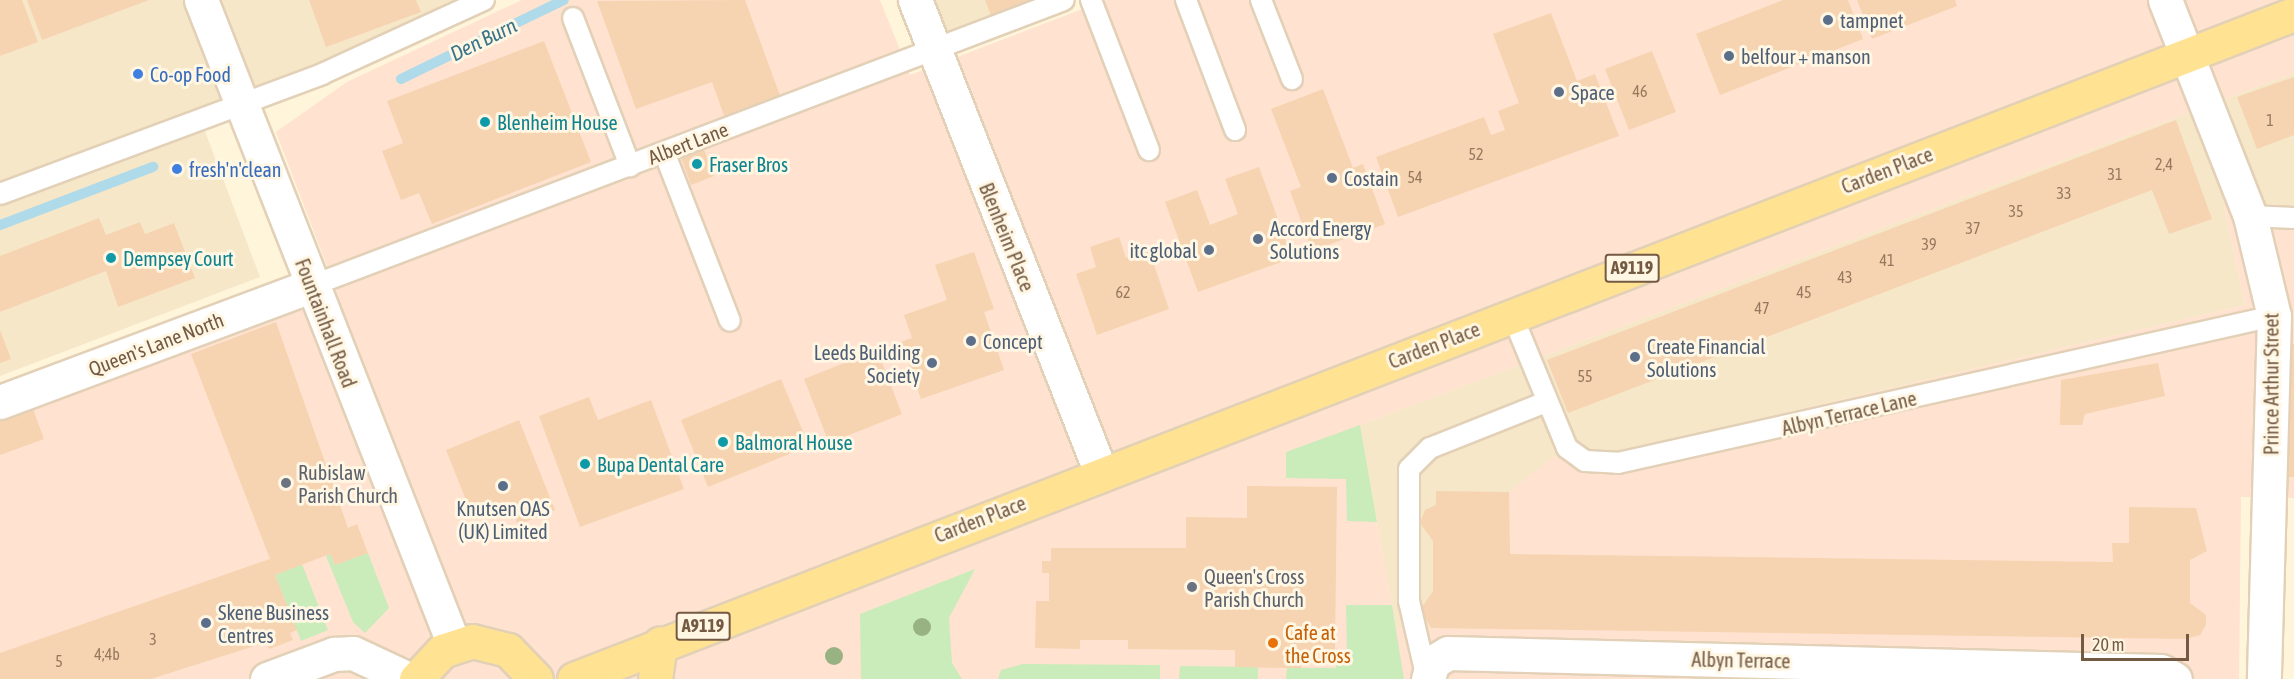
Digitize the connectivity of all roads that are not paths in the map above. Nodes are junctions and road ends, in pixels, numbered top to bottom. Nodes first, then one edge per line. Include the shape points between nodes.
1 (201, 0) edge
2 (484, 0) edge
3 (915, 0) edge
4 (1064, 0) edge
5 (1091, 0) edge
6 (1186, 0) edge
7 (1261, 0) edge
8 (2166, 0) edge
9 (2294, 14) edge
10 (573, 18) dead end
11 (933, 50) junction
12 (2187, 56) junction
13 (1292, 79) dead end
14 (241, 103) junction
15 (1235, 130) dead end
16 (1149, 150) dead end
17 (664, 152) junction
18 (630, 165) junction
19 (0, 194) edge
20 (2250, 216) junction
21 (2294, 218) edge
22 (311, 286) junction
23 (1512, 315) junction
24 (2274, 316) junction
25 (730, 321) dead end
26 (0, 402) edge
27 (1546, 402) junction
28 (1101, 473) junction
29 (2282, 520) edge
30 (660, 642) junction
31 (454, 645) junction
32 (267, 679) edge
33 (409, 679) edge
34 (416, 679) edge
35 (536, 679) edge
36 (574, 679) edge
37 (655, 679) edge
38 (1427, 679) edge
39 (2175, 679) edge
40 (2264, 679) edge

1 - 14 street, Fountainhall Road
2 - 14 lane via 322,74
3 - 11 street, Blenheim Place
4 - 11 lane, Albert Lane
5 - 16 lane
6 - 15 lane
7 - 13 lane
8 - 12 street, Prince Arthur Street
9 - 12 main road, Carden Place / A9119
10 - 18 lane
11 - 17 lane, Albert Lane
11 - 28 street, Blenheim Place
12 - 20 street, Prince Arthur Street
12 - 23 main road, Carden Place / A9119
14 - 19 lane
14 - 22 street, Fountainhall Road
17 - 18 lane, Albert Lane
17 - 25 lane
18 - 22 lane, Albert Lane
20 - 21 lane
20 - 24 street, Prince Arthur Street
22 - 26 street, Queen's Lane North
22 - 31 street, Fountainhall Road
23 - 27 lane, Albyn Terrace Lane
23 - 28 main road, Carden Place / A9119
24 - 27 lane, Albyn Terrace Lane via 1649,460 1585,461 1567,448
24 - 29 street, Prince Arthur Street
27 - 38 lane via 1430,448 1409,469 1409,601
28 - 30 main road, Carden Place / A9119
29 - 40 street, Prince Arthur Street
30 - 36 main road, Carden Place / A9119
30 - 37 main road
31 - 34 main road via 430,659
31 - 35 main road via 472,641 508,650
32 - 33 street via 334,654 353,653
38 - 39 street, Albyn Terrace via 1433,662 1448,653 2161,671

